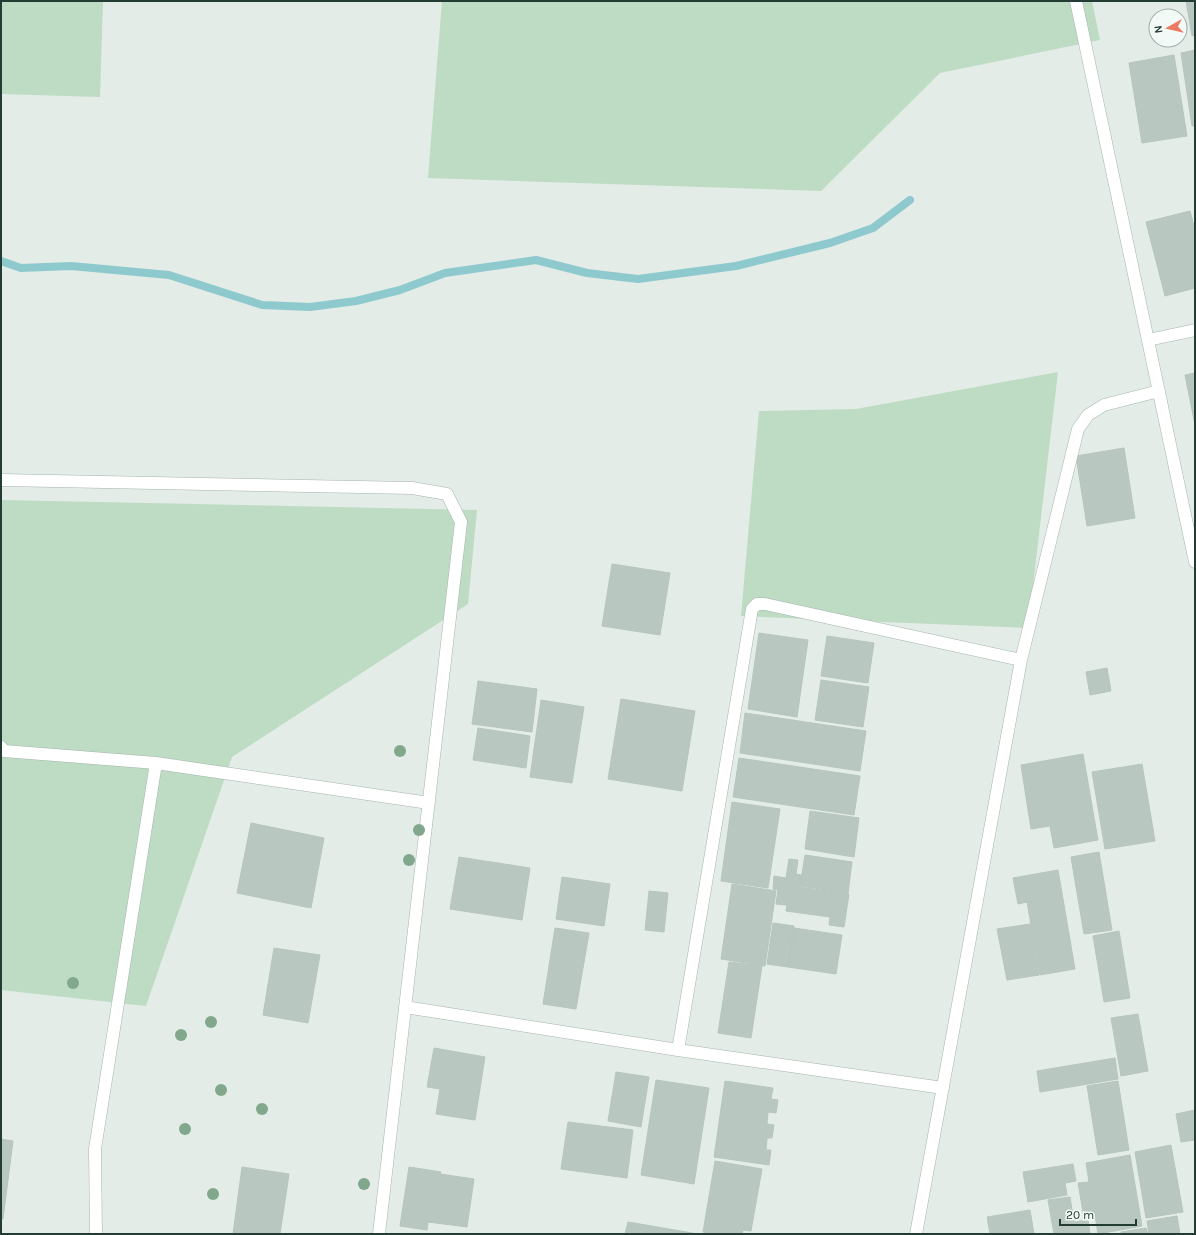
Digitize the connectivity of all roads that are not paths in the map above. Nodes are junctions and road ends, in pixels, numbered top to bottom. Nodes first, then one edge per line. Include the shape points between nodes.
1 (1076, 1) edge
2 (1195, 330) edge
3 (1148, 340) junction
4 (1159, 391) junction
5 (1, 480) edge
6 (1195, 562) edge
7 (1021, 660) junction
8 (1, 747) edge
9 (156, 763) junction
10 (429, 803) junction
11 (405, 1007) junction
12 (678, 1050) junction
13 (943, 1088) junction
14 (96, 1234) edge
15 (379, 1234) edge
16 (916, 1234) edge

1 - 3 street
2 - 3 street
3 - 4 street
4 - 6 street
4 - 7 street via 1104,405 1088,415 1078,429
5 - 10 street via 412,488 447,494 462,522
7 - 12 street via 765,604 758,604 752,609
7 - 13 street
8 - 9 street via 4,751
9 - 10 street
9 - 14 street via 94,1148
10 - 11 street
11 - 12 street
11 - 15 street
12 - 13 street
13 - 16 street

